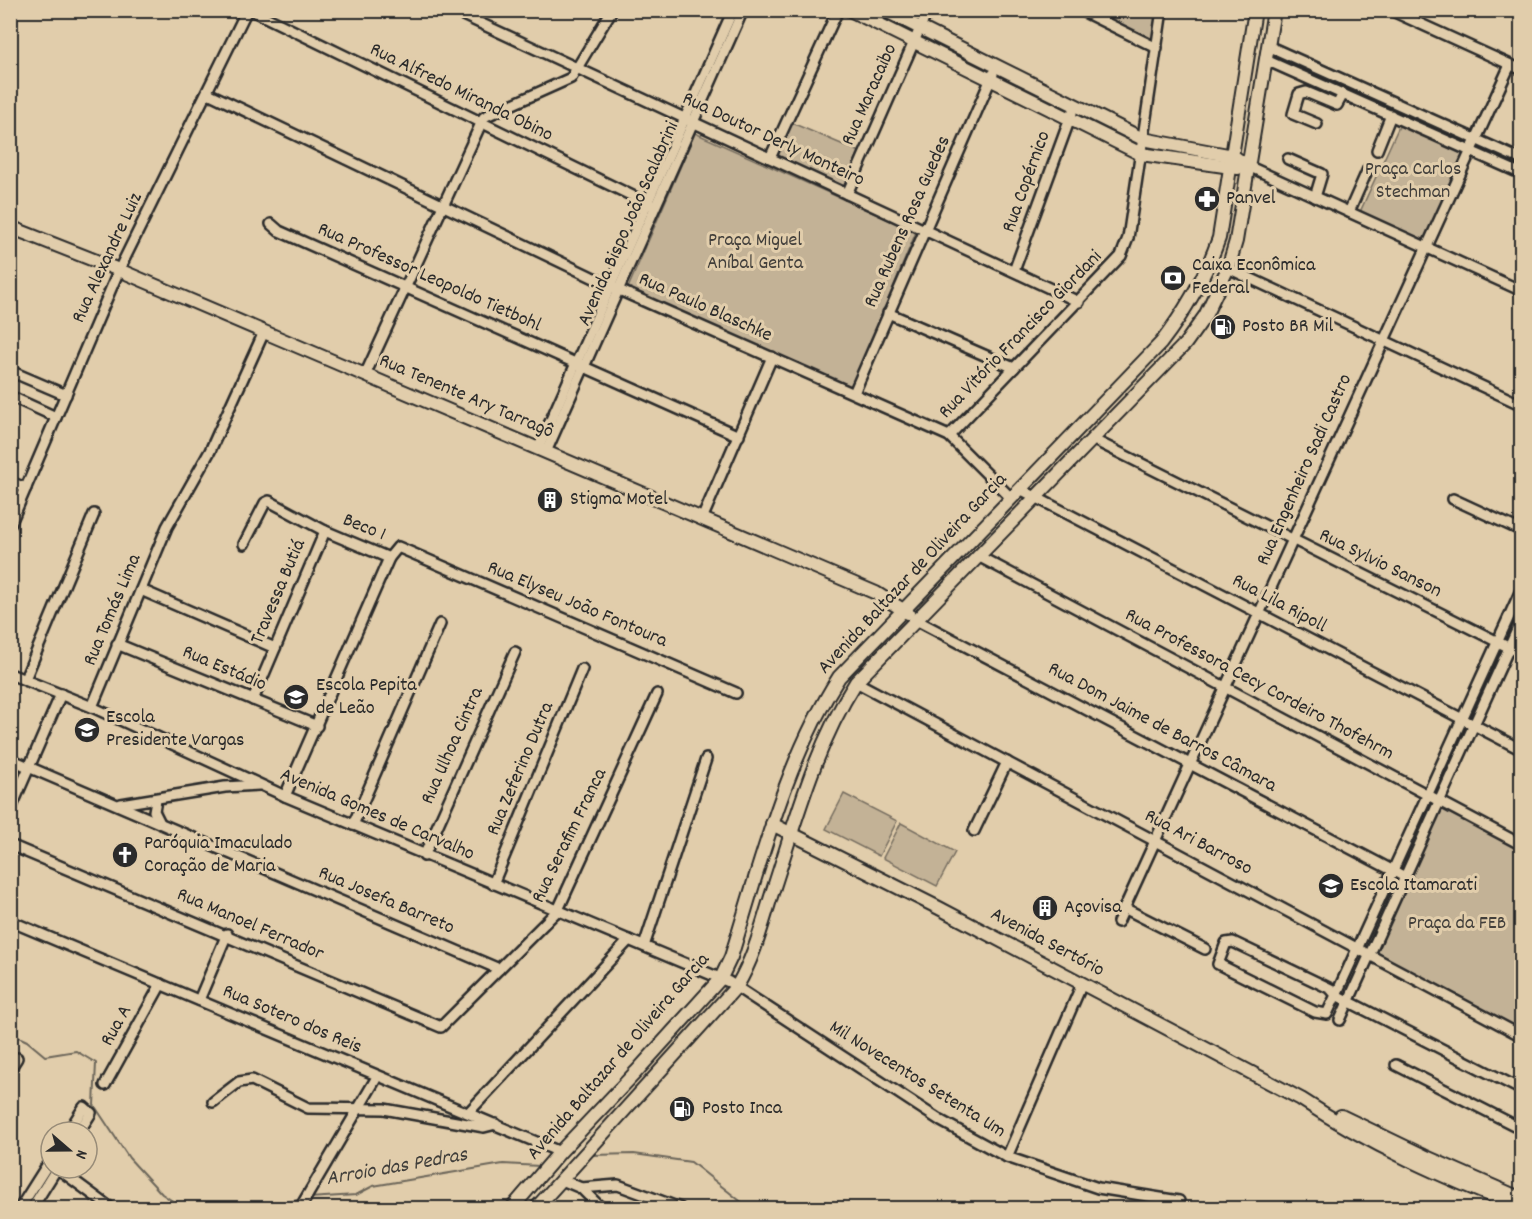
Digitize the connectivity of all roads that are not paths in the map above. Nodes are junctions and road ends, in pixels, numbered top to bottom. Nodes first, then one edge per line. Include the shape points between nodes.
1 (249, 10) edge
2 (452, 10) edge
3 (612, 10) edge
4 (734, 10) edge
5 (743, 10) edge
6 (838, 10) edge
7 (850, 10) edge
8 (884, 10) edge
9 (928, 10) edge
10 (1080, 10) edge
11 (1162, 10) edge
12 (1255, 10) edge
13 (1274, 10) edge
14 (1390, 10) edge
15 (919, 28) junction
16 (913, 41) junction
17 (1268, 46) junction
18 (1157, 48) junction
19 (1266, 60) junction
20 (1510, 65) junction
21 (996, 66) junction
22 (578, 69) junction
23 (1521, 70) edge
24 (990, 79) junction
25 (208, 93) junction
26 (1343, 94) junction
27 (1075, 105) junction
28 (1391, 115) junction
29 (1070, 119) junction
30 (689, 121) junction
31 (481, 122) junction
32 (1317, 124) dead end
33 (1143, 139) junction
34 (1475, 139) junction
35 (1377, 150) dead end
36 (1470, 150) junction
37 (1141, 154) junction
38 (1233, 156) junction
39 (770, 158) junction
40 (1288, 159) dead end
41 (1521, 160) edge
42 (1248, 166) junction
43 (1231, 169) junction
44 (1368, 169) dead end
45 (1521, 174) edge
46 (847, 194) junction
47 (1315, 197) junction
48 (651, 205) junction
49 (443, 206) junction
50 (1349, 212) junction
51 (270, 224) dead end
52 (10, 227) edge
53 (924, 229) junction
54 (1426, 246) junction
55 (1228, 268) junction
56 (119, 270) junction
57 (1014, 271) junction
58 (406, 287) junction
59 (614, 288) junction
60 (1521, 291) edge
61 (1079, 303) junction
62 (888, 313) junction
63 (264, 332) junction
64 (1383, 340) junction
65 (772, 357) junction
66 (581, 365) junction
67 (1014, 368) junction
68 (10, 370) edge
69 (365, 375) junction
70 (854, 393) junction
71 (66, 395) junction
72 (10, 396) edge
73 (1521, 405) edge
74 (56, 417) junction
75 (739, 436) junction
76 (949, 436) junction
77 (1094, 440) junction
78 (542, 451) junction
79 (10, 482) edge
80 (26, 488) junction
81 (1020, 489) junction
82 (1037, 497) junction
83 (1011, 498) junction
84 (1453, 498) dead end
85 (94, 514) dead end
86 (702, 519) junction
87 (10, 525) edge
88 (324, 531) junction
89 (1521, 531) edge
90 (1294, 541) junction
91 (244, 544) dead end
92 (980, 557) junction
93 (389, 558) junction
94 (1521, 588) edge
95 (141, 590) junction
96 (904, 609) junction
97 (1260, 614) junction
98 (1521, 619) edge
99 (916, 620) junction
100 (440, 624) dead end
101 (1497, 642) junction
102 (117, 644) junction
103 (1509, 647) junction
104 (275, 648) junction
105 (516, 652) dead end
106 (1521, 654) edge
107 (582, 669) dead end
108 (10, 674) edge
109 (25, 679) junction
110 (856, 682) junction
111 (1226, 689) junction
112 (736, 693) dead end
113 (61, 694) junction
114 (657, 694) dead end
115 (253, 700) junction
116 (92, 707) junction
117 (1462, 719) junction
118 (1473, 725) junction
119 (317, 726) junction
120 (1521, 750) edge
121 (10, 759) edge
122 (706, 759) dead end
123 (1007, 762) junction
124 (1191, 764) junction
125 (30, 767) junction
126 (261, 785) junction
127 (1427, 795) junction
128 (285, 796) junction
129 (156, 800) junction
130 (1439, 801) junction
131 (116, 804) junction
132 (10, 811) edge
133 (160, 824) junction
134 (772, 824) junction
135 (353, 825) junction
136 (974, 831) dead end
137 (791, 833) junction
138 (1155, 839) junction
139 (1521, 844) edge
140 (10, 845) edge
141 (424, 856) junction
142 (1392, 871) junction
143 (1404, 877) junction
144 (493, 884) junction
145 (1124, 908) junction
146 (558, 910) junction
147 (10, 921) edge
148 (1118, 922) dead end
149 (227, 934) junction
150 (629, 940) junction
151 (644, 946) junction
152 (1205, 949) dead end
153 (1356, 949) junction
154 (1369, 956) junction
155 (499, 969) junction
156 (721, 978) junction
157 (161, 984) junction
158 (1082, 984) junction
159 (737, 986) junction
160 (1336, 995) junction
161 (200, 1000) junction
162 (1348, 1001) junction
163 (1340, 1020) dead end
164 (441, 1027) joint
165 (1521, 1036) edge
166 (17, 1058) dead end
167 (1396, 1065) dead end
168 (10, 1069) edge
169 (377, 1077) junction
170 (105, 1085) dead end
171 (1521, 1090) edge
172 (1301, 1099) junction
173 (213, 1102) dead end
174 (359, 1108) junction
175 (469, 1112) junction
176 (76, 1120) edge
177 (87, 1120) edge
178 (496, 1124) junction
179 (1521, 1130) edge
180 (558, 1154) junction
181 (1007, 1158) junction
182 (39, 1178) edge
183 (50, 1180) edge
184 (73, 1180) edge
185 (562, 1180) junction
186 (581, 1188) junction
187 (1521, 1199) edge
188 (1179, 1200) dead end
189 (302, 1206) edge
190 (1521, 1208) edge
191 (20, 1209) edge
192 (32, 1209) edge
193 (111, 1209) edge
194 (512, 1209) edge
195 (536, 1209) edge
196 (602, 1209) edge
197 (680, 1209) edge

1 - 25 street, Rua Alexandre Luiz
1 - 31 street, Rua Alfredo Miranda Obino
2 - 22 street, Rua Doutor Derly Monteiro
3 - 22 street
4 - 30 street, Avenida Bispo João Scalabrini
5 - 30 street, Avenida Bispo João Scalabrini
6 - 39 street
7 - 16 main road
8 - 15 main road
9 - 15 street, Rua Maracaibo
10 - 18 street
11 - 18 street, Rua Vitório Francisco Giordani
12 - 38 main road, Avenida Baltazar de Oliveira Garcia
13 - 17 main road, Avenida Baltazar de Oliveira Garcia
14 - 20 street
15 - 16 street, Rua Maracaibo
15 - 21 main road
16 - 24 main road
16 - 46 street, Rua Maracaibo
17 - 19 main road, Avenida Baltazar de Oliveira Garcia
17 - 34 street
18 - 33 street, Rua Vitório Francisco Giordani
19 - 26 street
19 - 42 main road, Avenida Baltazar de Oliveira Garcia
20 - 23 street
20 - 34 street, Rua Engenheiro Sadi Castro
21 - 24 street, Rua Rubens Rosa Guedes
21 - 27 main road
22 - 30 street, Rua Doutor Derly Monteiro
22 - 31 street via 571,78 487,114
24 - 29 main road
24 - 53 street, Rua Rubens Rosa Guedes
25 - 49 street, Rua Paulo Blaschke
25 - 56 street, Rua Alexandre Luiz
26 - 28 street
26 - 32 street via 1337,105 1305,92 1299,94 1293,114
27 - 29 street, Rua Copérnico
27 - 33 main road
28 - 35 street
28 - 36 street
29 - 37 main road
29 - 57 street, Rua Copérnico
30 - 39 street, Rua Doutor Derly Monteiro
30 - 48 street, Avenida Bispo João Scalabrini
31 - 48 street, Rua Alfredo Miranda Obino
31 - 49 street
33 - 37 street, Rua Vitório Francisco Giordani
33 - 38 main road
34 - 36 street, Rua Engenheiro Sadi Castro
34 - 41 street
36 - 45 street
36 - 54 street, Rua Engenheiro Sadi Castro
37 - 43 main road
37 - 61 street, Rua Vitório Francisco Giordani via 1125,247 1116,263
38 - 42 main road
38 - 43 main road, Avenida Baltazar de Oliveira Garcia
39 - 46 street, Rua Doutor Derly Monteiro
40 - 47 street via 1322,174
42 - 43 main road
42 - 47 street
42 - 55 main road, Avenida Baltazar de Oliveira Garcia
43 - 81 main road, Avenida Baltazar de Oliveira Garcia via 1219,238 1189,306 1161,343
44 - 50 street
46 - 53 street, Rua Doutor Derly Monteiro
47 - 50 street
48 - 59 street, Avenida Bispo João Scalabrini
49 - 58 street
49 - 59 street, Rua Paulo Blaschke
50 - 54 street
51 - 58 street, Rua Professor Leopoldo Tietbohl
52 - 56 main road, Rua Tenente Ary Tarragô
53 - 57 street, Rua Doutor Derly Monteiro
53 - 62 street, Rua Rubens Rosa Guedes
54 - 60 street
54 - 64 street, Rua Engenheiro Sadi Castro
55 - 64 street
55 - 77 main road, Avenida Baltazar de Oliveira Garcia via 1205,316 1185,344
56 - 63 main road, Rua Tenente Ary Tarragô
56 - 71 street, Rua Alexandre Luiz
57 - 61 street, Rua Doutor Derly Monteiro
58 - 66 street, Rua Professor Leopoldo Tietbohl
58 - 69 street
59 - 65 street, Rua Paulo Blaschke
59 - 66 street, Avenida Bispo João Scalabrini
61 - 67 street, Rua Vitório Francisco Giordani
62 - 67 street
62 - 70 street, Rua Rubens Rosa Guedes
63 - 69 main road, Rua Tenente Ary Tarragô
63 - 95 street, Rua Tomás Lima via 210,452 167,527
64 - 73 street
64 - 90 street, Rua Engenheiro Sadi Castro
65 - 70 street, Rua Paulo Blaschke
65 - 75 street
66 - 75 street, Rua Professor Leopoldo Tietbohl
66 - 78 street, Avenida Bispo João Scalabrini
67 - 76 street, Rua Vitório Francisco Giordani
68 - 71 street
69 - 78 main road, Rua Tenente Ary Tarragô
70 - 76 street, Rua Paulo Blaschke
71 - 74 street, Rua Alexandre Luiz
72 - 74 street
74 - 80 street, Rua Alexandre Luiz
75 - 86 street
76 - 83 street, Rua Paulo Blaschke
77 - 82 main road, Avenida Baltazar de Oliveira Garcia
77 - 90 street, Rua Sylvio Sanson
78 - 86 main road, Rua Tenente Ary Tarragô
79 - 80 street
80 - 87 street, Rua Alexandre Luiz
81 - 82 street, Rua Lila Ripoll
81 - 83 main road, Avenida Baltazar de Oliveira Garcia
82 - 92 main road, Avenida Baltazar de Oliveira Garcia
82 - 97 street, Rua Lila Ripoll
83 - 96 main road, Avenida Baltazar de Oliveira Garcia
84 - 89 street
85 - 109 street
86 - 96 main road, Rua Tenente Ary Tarragô via 876,593
88 - 91 street, Beco 1 via 267,501
88 - 93 street, Beco 1
88 - 104 street, Travessa Butiá
90 - 97 street, Rua Engenheiro Sadi Castro
90 - 101 street, Rua Sylvio Sanson
92 - 99 main road, Avenida Baltazar de Oliveira Garcia
92 - 111 street, Rua Professora Cecy Cordeiro Thofehrm
93 - 112 street, Rua Elyseu João Fontoura via 395,548 404,549
93 - 119 street
94 - 101 street
95 - 102 street, Rua Tomás Lima
95 - 104 street
96 - 99 main road, Rua Dom Jaime de Barros Câmara
96 - 134 main road, Avenida Baltazar de Oliveira Garcia via 839,677 824,701
97 - 111 street, Rua Engenheiro Sadi Castro
97 - 117 street, Rua Lila Ripoll
98 - 103 street
99 - 110 main road, Avenida Baltazar de Oliveira Garcia
99 - 124 street, Rua Dom Jaime de Barros Câmara
100 - 135 street
101 - 103 street, Rua Sylvio Sanson
101 - 117 street
102 - 115 street, Rua Estádio
102 - 116 street, Rua Tomás Lima
103 - 106 street, Rua Sylvio Sanson
103 - 118 street
104 - 115 street, Travessa Butiá
105 - 141 street, Rua Ulhoa Cintra
107 - 144 street, Rua Zeferino Dutra
108 - 109 street
109 - 113 street
110 - 123 street, Rua Ari Barroso
110 - 137 main road, Avenida Baltazar de Oliveira Garcia via 817,757
111 - 124 street, Rua Engenheiro Sadi Castro
111 - 127 street, Rua Professora Cecy Cordeiro Thofehrm
113 - 116 street
113 - 125 street
114 - 146 street, Rua Serafim Franca
115 - 119 street, Rua Estádio
116 - 126 street
117 - 118 street, Rua Lila Ripoll
117 - 127 street
118 - 120 street, Rua Lila Ripoll
118 - 130 street
119 - 128 street
121 - 125 street, Avenida Gomes de Carvalho
122 - 151 street
123 - 136 street
123 - 138 street, Rua Ari Barroso
124 - 138 street, Rua Engenheiro Sadi Castro
124 - 142 street, Rua Dom Jaime de Barros Câmara
125 - 131 street, Avenida Gomes de Carvalho
125 - 132 street
126 - 128 street, Avenida Gomes de Carvalho
126 - 129 street, Avenida Gomes de Carvalho via 225,787
127 - 130 street, Rua Professora Cecy Cordeiro Thofehrm
127 - 142 street
128 - 135 street, Avenida Gomes de Carvalho
129 - 131 street, Avenida Gomes de Carvalho
129 - 133 street via 154,811
130 - 139 street, Rua Professora Cecy Cordeiro Thofehrm
130 - 143 street
131 - 133 street, Rua Josefa Barreto
133 - 155 street, Rua Josefa Barreto
134 - 137 main road, Avenida Sertório
134 - 156 main road, Avenida Baltazar de Oliveira Garcia
135 - 141 street, Avenida Gomes de Carvalho
137 - 158 main road, Avenida Sertório
137 - 159 main road, Avenida Baltazar de Oliveira Garcia via 754,951
138 - 145 street, Rua Engenheiro Sadi Castro
138 - 153 street, Rua Ari Barroso
140 - 149 street, Rua Manoel Ferrador
141 - 144 street, Avenida Gomes de Carvalho
142 - 143 street, Rua Dom Jaime de Barros Câmara
142 - 153 street
143 - 154 street
144 - 146 street, Avenida Gomes de Carvalho
145 - 148 street, Rua Engenheiro Sadi Castro
145 - 152 street
146 - 150 street, Avenida Gomes de Carvalho
146 - 155 street, Rua Serafim Franca
147 - 157 street, Rua Sotero dos Reis
149 - 161 street
149 - 164 street, Rua Manoel Ferrador
150 - 151 street, Avenida Gomes de Carvalho
150 - 175 street
151 - 156 street, Avenida Gomes de Carvalho
153 - 154 street, Rua Ari Barroso
153 - 160 street
154 - 162 street
154 - 165 street, Rua Ari Barroso
155 - 164 street, Rua Serafim Franca
156 - 159 street, Avenida Gomes de Carvalho
156 - 180 main road, Avenida Baltazar de Oliveira Garcia
157 - 161 street, Rua Sotero dos Reis
157 - 170 street, Rua A
158 - 172 main road, Avenida Sertório
158 - 181 street
159 - 181 street, Mil Novecentos Setenta Um via 941,1121
159 - 185 main road, Avenida Baltazar de Oliveira Garcia
160 - 160 street via 1327,1014 1320,1014 1220,967 1218,961 1226,943 1233,942 1331,989
160 - 162 street
161 - 169 street, Rua Sotero dos Reis
162 - 163 street
162 - 171 street
166 - 168 street
167 - 179 street
169 - 174 street
169 - 175 street, Rua Sotero dos Reis
172 - 187 main road, Avenida Sertório
172 - 190 main road, Avenida Sertório via 1419,1166
173 - 174 street via 239,1082 252,1080 308,1108
174 - 178 street via 432,1116 484,1127
174 - 189 street
175 - 178 street, Rua Sotero dos Reis
176 - 177 street via 84,1107 91,1113
178 - 180 street, Rua Sotero dos Reis
180 - 194 main road, Avenida Baltazar de Oliveira Garcia
181 - 188 street, Mil Novecentos Setenta Um via 1098,1188
182 - 191 street
183 - 192 street
184 - 193 street
185 - 186 street
185 - 195 main road, Avenida Baltazar de Oliveira Garcia
186 - 196 street
186 - 197 street via 618,1185

